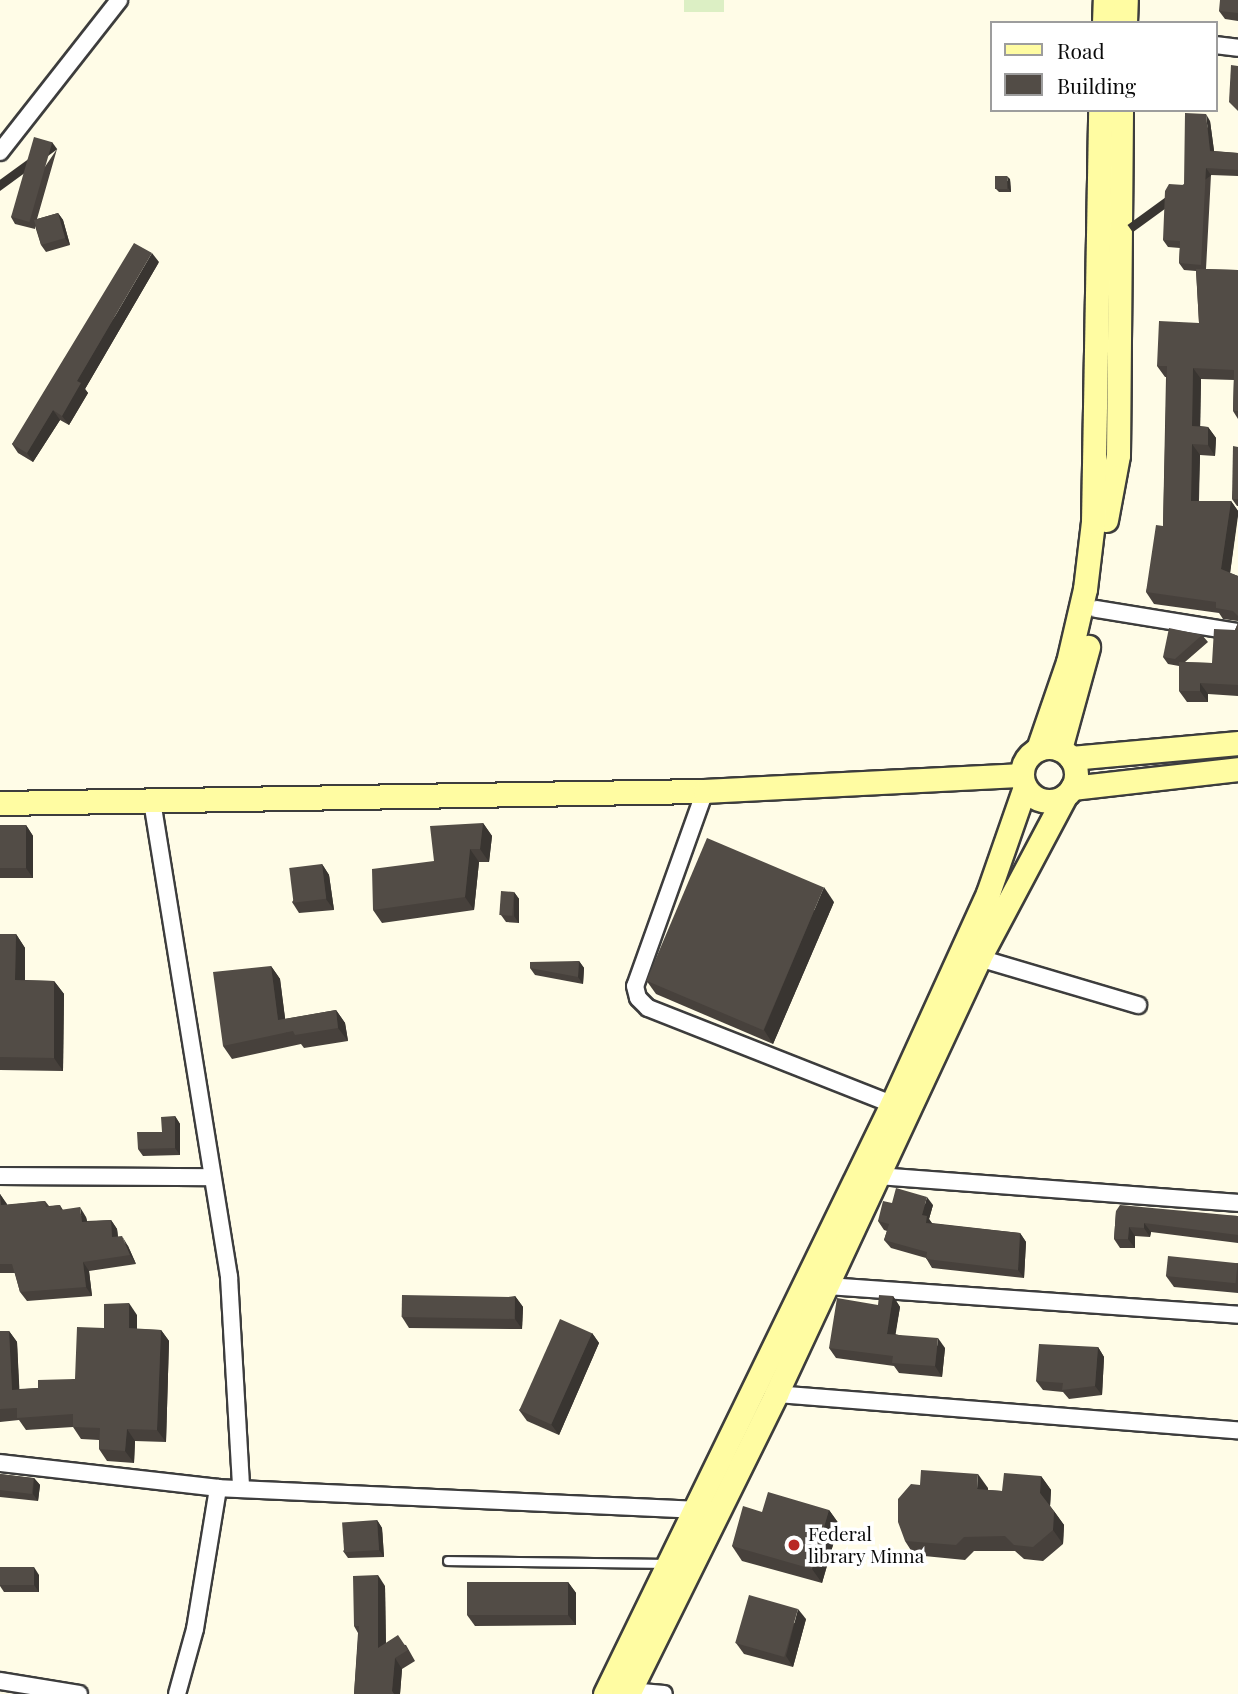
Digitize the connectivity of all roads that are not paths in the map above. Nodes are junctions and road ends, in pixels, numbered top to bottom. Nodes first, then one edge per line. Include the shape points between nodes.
1 (1105, 0) edge
2 (1126, 0) edge
3 (111, 2) edge
4 (1104, 21) edge
5 (1125, 21) edge
6 (1217, 45) edge
7 (1238, 48) edge
8 (1100, 112) edge
9 (1121, 112) edge
10 (0, 152) edge
11 (1096, 609) junction
12 (1238, 632) edge
13 (1238, 743) edge
14 (1057, 752) junction
15 (1238, 769) edge
16 (1023, 781) junction
17 (705, 790) junction
18 (1068, 792) junction
19 (152, 801) junction
20 (0, 803) edge
21 (979, 958) junction
22 (1138, 1005) dead end
23 (892, 1104) junction
24 (0, 1176) edge
25 (879, 1176) junction
26 (212, 1177) junction
27 (1238, 1203) edge
28 (828, 1286) junction
29 (1238, 1315) edge
30 (776, 1394) junction
31 (1238, 1430) edge
32 (0, 1464) edge
33 (218, 1488) junction
34 (242, 1488) junction
35 (696, 1510) junction
36 (448, 1561) dead end
37 (672, 1564) junction
38 (0, 1681) edge
39 (629, 1693) edge
40 (79, 1694) edge
41 (177, 1694) edge
42 (604, 1694) edge
43 (664, 1694) edge

1 - 4 main road
2 - 5 main road
3 - 10 street
6 - 7 street
8 - 14 main road via 1093,522
9 - 11 main road via 1118,455
11 - 12 street
11 - 14 main road
13 - 14 main road
14 - 16 main road via 1023,764
14 - 18 main road via 1076,768
15 - 18 main road
16 - 17 main road
16 - 18 main road via 1038,799
16 - 23 main road via 988,893
17 - 19 main road
17 - 23 street via 635,986 638,998 648,1008
18 - 21 main road
19 - 20 main road
19 - 26 street
21 - 22 street
21 - 25 main road
23 - 35 main road
24 - 26 street
25 - 27 street
25 - 28 main road
26 - 34 street via 232,1309
28 - 29 street
28 - 30 main road
30 - 31 street
30 - 39 main road
32 - 33 street
33 - 34 street
33 - 41 street via 197,1617
34 - 35 street
35 - 37 main road
36 - 37 lane
37 - 42 main road
38 - 40 street
39 - 43 street

